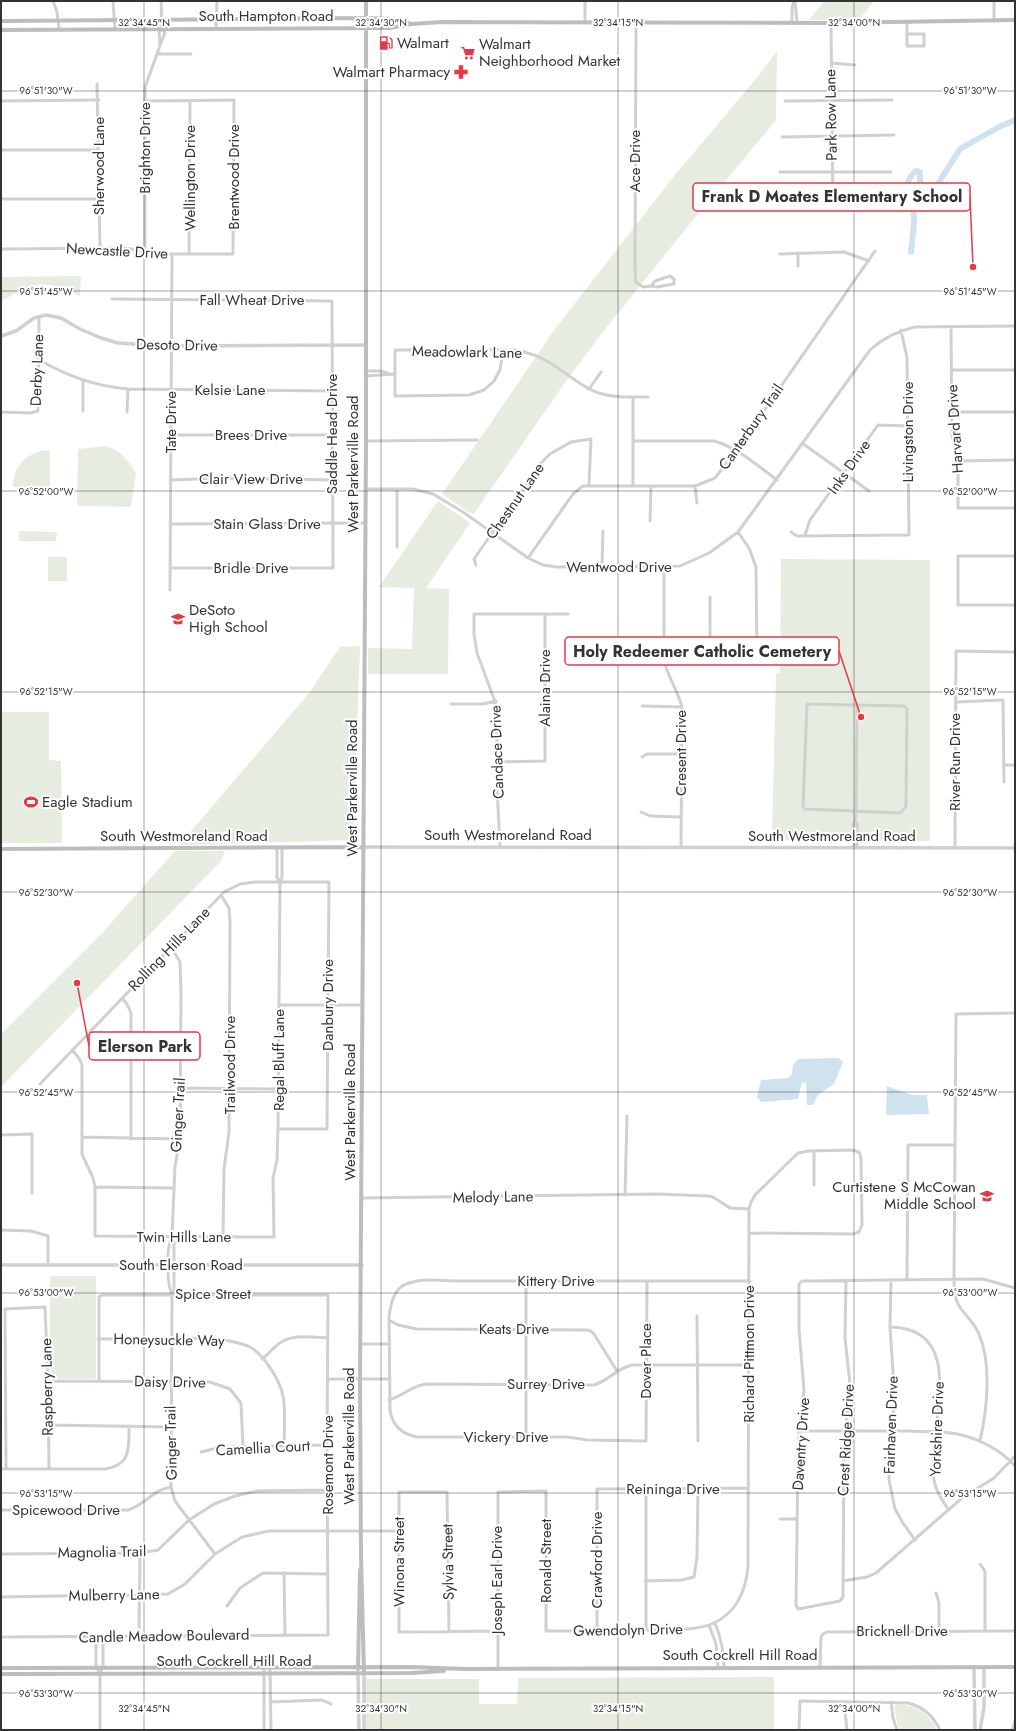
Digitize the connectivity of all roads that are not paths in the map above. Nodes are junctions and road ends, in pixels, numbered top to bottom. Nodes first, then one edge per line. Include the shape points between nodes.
1 (53, 1) edge
2 (113, 1) edge
3 (161, 1) edge
4 (217, 1) edge
5 (366, 1) edge
6 (585, 1) edge
7 (795, 1) edge
8 (994, 1) edge
9 (366, 18) junction
10 (115, 20) junction
11 (162, 20) junction
12 (216, 20) junction
13 (1015, 20) edge
14 (1, 21) edge
15 (58, 21) junction
16 (994, 21) junction
17 (585, 22) junction
18 (636, 22) junction
19 (794, 22) junction
20 (907, 22) junction
21 (831, 23) junction
22 (411, 24) junction
23 (216, 28) junction
24 (366, 28) junction
25 (59, 29) junction
26 (115, 29) junction
27 (162, 29) junction
28 (1, 30) edge
29 (907, 34) junction
30 (158, 54) junction
31 (192, 54) dead end
32 (831, 63) junction
33 (855, 65) dead end
34 (98, 84) dead end
35 (99, 100) junction
36 (832, 100) junction
37 (892, 100) dead end
38 (1, 101) edge
39 (785, 101) dead end
40 (145, 102) junction
41 (190, 102) junction
42 (894, 135) dead end
43 (782, 136) dead end
44 (832, 136) junction
45 (1, 150) edge
46 (99, 150) junction
47 (832, 171) junction
48 (780, 172) dead end
49 (891, 172) dead end
50 (1, 199) edge
51 (100, 199) junction
52 (782, 208) dead end
53 (832, 208) junction
54 (892, 208) dead end
55 (100, 248) junction
56 (1, 249) edge
57 (875, 251) dead end
58 (146, 252) junction
59 (798, 253) junction
60 (172, 254) junction
61 (189, 254) junction
62 (233, 254) joint
63 (780, 254) dead end
64 (869, 261) junction
65 (798, 266) dead end
66 (652, 286) junction
67 (112, 299) dead end
68 (172, 300) junction
69 (332, 300) joint
70 (39, 317) junction
71 (1015, 326) edge
72 (951, 327) junction
73 (900, 330) junction
74 (1, 336) edge
75 (365, 344) junction
76 (333, 345) junction
77 (171, 346) junction
78 (503, 351) junction
79 (39, 360) junction
80 (951, 370) junction
81 (1015, 370) edge
82 (601, 372) dead end
83 (365, 374) junction
84 (395, 374) junction
85 (83, 381) junction
86 (128, 389) junction
87 (589, 389) junction
88 (171, 390) junction
89 (332, 391) junction
90 (648, 396) dead end
91 (632, 397) junction
92 (83, 411) dead end
93 (1, 412) edge
94 (127, 412) dead end
95 (952, 412) junction
96 (1015, 412) edge
97 (909, 426) junction
98 (171, 435) junction
99 (332, 435) junction
100 (477, 440) dead end
101 (366, 441) junction
102 (633, 441) junction
103 (802, 443) junction
104 (736, 451) junction
105 (1015, 460) edge
106 (958, 461) junction
107 (844, 474) junction
108 (170, 480) junction
109 (332, 480) junction
110 (777, 480) junction
111 (589, 485) junction
112 (633, 486) junction
113 (651, 486) junction
114 (695, 486) junction
115 (365, 489) junction
116 (397, 489) junction
117 (869, 491) dead end
118 (696, 503) dead end
119 (1015, 508) edge
120 (650, 521) dead end
121 (364, 523) junction
122 (170, 524) junction
123 (332, 524) junction
124 (603, 531) dead end
125 (738, 532) junction
126 (790, 532) dead end
127 (492, 534) junction
128 (805, 535) junction
129 (398, 547) dead end
130 (1015, 556) edge
131 (528, 558) junction
132 (476, 565) dead end
133 (602, 566) junction
134 (664, 567) junction
135 (170, 568) junction
136 (333, 568) joint
137 (170, 590) dead end
138 (710, 597) dead end
139 (1015, 604) edge
140 (545, 614) junction
141 (568, 614) dead end
142 (1015, 652) edge
143 (710, 660) junction
144 (664, 661) junction
145 (496, 701) junction
146 (956, 702) junction
147 (451, 704) dead end
148 (857, 705) junction
149 (642, 706) dead end
150 (682, 707) junction
151 (682, 754) junction
152 (642, 757) dead end
153 (498, 762) junction
154 (1004, 765) junction
155 (1015, 765) edge
156 (1004, 782) dead end
157 (856, 811) junction
158 (641, 812) dead end
159 (681, 817) junction
160 (277, 847) junction
161 (282, 847) junction
162 (364, 847) junction
163 (500, 847) junction
164 (681, 847) junction
165 (855, 848) junction
166 (955, 848) junction
167 (1015, 848) edge
168 (1, 849) edge
169 (280, 882) junction
170 (329, 882) joint
171 (221, 895) junction
172 (171, 947) junction
173 (122, 998) junction
174 (279, 1005) junction
175 (328, 1005) junction
176 (363, 1005) junction
177 (1015, 1013) edge
178 (72, 1050) junction
179 (40, 1084) dead end
180 (180, 1088) junction
181 (230, 1088) junction
182 (279, 1089) junction
183 (627, 1116) dead end
184 (278, 1129) junction
185 (1, 1135) edge
186 (82, 1137) junction
187 (131, 1139) junction
188 (180, 1139) junction
189 (955, 1145) junction
190 (814, 1150) junction
191 (814, 1185) dead end
192 (94, 1187) junction
193 (174, 1188) junction
194 (32, 1193) dead end
195 (625, 1195) junction
196 (362, 1198) junction
197 (749, 1209) junction
198 (1, 1230) edge
199 (750, 1233) junction
200 (172, 1237) junction
201 (223, 1237) junction
202 (274, 1237) joint
203 (362, 1264) junction
204 (1, 1265) edge
205 (48, 1265) junction
206 (169, 1265) junction
207 (174, 1265) junction
208 (846, 1280) junction
209 (891, 1280) junction
210 (907, 1280) junction
211 (954, 1280) junction
212 (526, 1281) junction
213 (647, 1281) junction
214 (750, 1282) junction
215 (1015, 1288) edge
216 (172, 1294) junction
217 (328, 1295) joint
218 (697, 1316) dead end
219 (390, 1320) junction
220 (890, 1327) junction
221 (525, 1329) junction
222 (171, 1338) junction
223 (328, 1338) junction
224 (98, 1339) junction
225 (361, 1344) junction
226 (390, 1344) junction
227 (262, 1359) junction
228 (646, 1365) junction
229 (697, 1365) junction
230 (749, 1365) junction
231 (617, 1371) junction
232 (328, 1379) junction
233 (360, 1379) junction
234 (389, 1379) junction
235 (48, 1381) junction
236 (99, 1381) junction
237 (170, 1381) junction
238 (525, 1384) junction
239 (389, 1400) junction
240 (49, 1425) junction
241 (129, 1426) junction
242 (171, 1427) junction
243 (890, 1431) junction
244 (799, 1432) junction
245 (845, 1432) junction
246 (936, 1432) junction
247 (526, 1438) junction
248 (646, 1441) joint
249 (698, 1441) dead end
250 (980, 1441) junction
251 (284, 1445) junction
252 (327, 1445) junction
253 (243, 1447) junction
254 (200, 1452) dead end
255 (1015, 1456) edge
256 (1010, 1461) junction
257 (1015, 1466) edge
258 (6, 1468) junction
259 (49, 1468) junction
260 (1, 1469) edge
261 (171, 1487) junction
262 (748, 1488) junction
263 (597, 1489) joint
264 (646, 1489) junction
265 (698, 1489) junction
266 (328, 1490) junction
267 (546, 1491) joint
268 (447, 1492) joint
269 (1, 1510) edge
270 (949, 1510) junction
271 (780, 1519) dead end
272 (797, 1519) junction
273 (189, 1520) junction
274 (399, 1531) junction
275 (328, 1532) junction
276 (361, 1532) junction
277 (915, 1540) junction
278 (140, 1553) junction
279 (1, 1554) edge
280 (216, 1554) junction
281 (361, 1557) junction
282 (980, 1564) dead end
283 (284, 1573) junction
284 (328, 1574) junction
285 (843, 1580) junction
286 (645, 1581) junction
287 (936, 1593) dead end
288 (140, 1595) junction
289 (1, 1597) edge
290 (842, 1599) joint
291 (227, 1606) dead end
292 (715, 1623) junction
293 (709, 1625) junction
294 (646, 1630) junction
295 (497, 1631) junction
296 (546, 1631) joint
297 (596, 1631) junction
298 (939, 1631) junction
299 (985, 1631) junction
300 (1015, 1631) edge
301 (449, 1632) junction
302 (140, 1635) junction
303 (285, 1635) junction
304 (328, 1635) joint
305 (96, 1636) junction
306 (103, 1636) junction
307 (1, 1637) edge
308 (974, 1666) junction
309 (1015, 1666) edge
310 (189, 1667) junction
311 (264, 1667) junction
312 (358, 1667) junction
313 (363, 1667) junction
314 (718, 1667) junction
315 (820, 1667) junction
316 (984, 1667) junction
317 (1, 1668) edge
318 (96, 1668) junction
319 (102, 1668) junction
320 (270, 1668) junction
321 (724, 1668) junction
322 (466, 1669) junction
323 (498, 1669) junction
324 (100, 1673) junction
325 (189, 1673) junction
326 (264, 1673) junction
327 (270, 1673) junction
328 (358, 1673) junction
329 (364, 1673) junction
330 (1, 1674) edge
331 (271, 1702) junction
332 (844, 1702) junction
333 (891, 1702) junction
334 (331, 1704) dead end
335 (1015, 1721) edge
336 (100, 1730) edge
337 (264, 1730) edge
338 (271, 1730) edge
339 (358, 1730) edge
340 (364, 1730) edge
341 (799, 1730) edge
342 (847, 1730) edge
343 (897, 1730) edge
344 (940, 1730) edge
345 (975, 1730) edge
346 (980, 1730) edge
347 (1012, 1730) edge

1 - 15 street
2 - 10 street
3 - 11 street
4 - 12 street
5 - 9 main road, West Parkerville Road
6 - 17 street
7 - 19 street
8 - 16 street
9 - 12 main road, South Hampton Road
9 - 22 main road, South Hampton Road
9 - 24 main road, West Parkerville Road
10 - 11 main road, South Hampton Road
10 - 15 main road, South Hampton Road
10 - 26 street
11 - 12 main road, South Hampton Road
11 - 27 street
12 - 23 street
13 - 16 main road, South Hampton Road
14 - 15 main road, South Hampton Road
15 - 25 street
16 - 20 main road, South Hampton Road
17 - 18 main road, South Hampton Road
17 - 22 main road, South Hampton Road
18 - 19 main road, South Hampton Road
18 - 66 street, Ace Drive via 634,270 636,282 643,286
19 - 21 main road, South Hampton Road
20 - 21 main road, South Hampton Road
20 - 29 street
21 - 32 street, Park Row Lane
22 - 24 main road, South Hampton Road via 390,28
23 - 24 main road, South Hampton Road
23 - 27 main road, South Hampton Road
24 - 75 main road, West Parkerville Road
25 - 26 main road, South Hampton Road
25 - 28 main road, South Hampton Road
26 - 27 main road, South Hampton Road
27 - 30 street, Brighton Drive via 165,32
29 - 29 street via 908,46 924,46 924,34
30 - 31 street
30 - 40 street, Brighton Drive via 146,87
32 - 33 street
32 - 36 street, Park Row Lane
34 - 35 street, Sherwood Lane
35 - 38 street
35 - 46 street, Sherwood Lane
36 - 37 street
36 - 39 street
36 - 44 street, Park Row Lane
40 - 41 street
40 - 58 street, Brighton Drive
41 - 61 street, Wellington Drive
41 - 62 street, Brentwood Drive via 234,100
42 - 44 street
43 - 44 street
44 - 47 street, Park Row Lane
45 - 46 street
46 - 51 street, Sherwood Lane
47 - 48 street
47 - 49 street
47 - 53 street, Park Row Lane
50 - 51 street
51 - 55 street, Sherwood Lane
52 - 53 street
53 - 54 street
55 - 56 street, Newcastle Drive
55 - 58 street, Newcastle Drive
57 - 64 street, Canterbury Trail
58 - 60 street, Newcastle Drive
59 - 63 street
59 - 64 street via 844,252
59 - 65 street
60 - 61 street, Newcastle Drive
60 - 68 street, Tate Drive
61 - 62 street, Newcastle Drive
64 - 104 street, Canterbury Trail
66 - 66 street, Ace Drive via 674,284 674,279 670,276 661,278
67 - 68 street, Fall Wheat Drive
68 - 69 street, Fall Wheat Drive
68 - 77 street, Tate Drive
69 - 76 street, Saddle Head Drive
70 - 74 street via 16,331
70 - 77 street, Desoto Drive via 46,315 61,318 94,336 118,343
70 - 79 street, Derby Lane
71 - 72 street, Wentwood Drive
72 - 73 street, Wentwood Drive via 915,327
72 - 80 street, Harvard Drive
73 - 97 street, Livingston Drive via 908,358
73 - 103 street, Wentwood Drive via 870,350
75 - 76 street, Desoto Drive
75 - 83 main road, West Parkerville Road
76 - 77 street, Desoto Drive
76 - 89 street, Saddle Head Drive
77 - 88 street, Tate Drive
78 - 84 street, Meadowlark Lane via 395,350
78 - 84 street via 500,370 494,381 484,390 469,395 395,396
78 - 87 street, Meadowlark Lane via 515,350 544,359
79 - 85 street, Kelsie Lane
79 - 93 street, Derby Lane via 38,411
80 - 81 street
80 - 95 street, Harvard Drive
82 - 87 street
83 - 84 street via 381,371
83 - 101 main road, West Parkerville Road
85 - 86 street, Kelsie Lane via 104,387
85 - 92 street
86 - 88 street, Kelsie Lane
86 - 94 street
87 - 91 street, Meadowlark Lane via 612,396
88 - 89 street, Kelsie Lane
88 - 98 street, Tate Drive
89 - 99 street, Saddle Head Drive
90 - 91 street, Meadowlark Lane
91 - 102 street
95 - 96 street
95 - 106 street, Harvard Drive via 952,435
97 - 107 street, Inks Drive via 878,426
97 - 128 street, Livingston Drive via 909,535
98 - 99 street, Brees Drive
98 - 108 street, Tate Drive
99 - 109 street, Saddle Head Drive
100 - 101 street
101 - 115 main road, West Parkerville Road
102 - 104 street via 714,441
102 - 112 street
103 - 107 street
103 - 110 street, Wentwood Drive
104 - 110 street
104 - 114 street, Canterbury Trail via 715,478
105 - 106 street
106 - 119 street, Harvard Drive via 958,508
107 - 117 street
107 - 128 street, Inks Drive via 810,520
108 - 109 street, Clair View Drive
108 - 122 street, Tate Drive
109 - 123 street, Saddle Head Drive
110 - 125 street, Wentwood Drive
111 - 112 street, Canterbury Trail
111 - 127 street, Chestnut Lane via 591,439 571,442 550,454 540,464
111 - 131 street via 583,486 573,494
112 - 113 street, Canterbury Trail
113 - 114 street, Canterbury Trail
113 - 120 street
114 - 118 street
115 - 116 street, Wentwood Drive
115 - 121 main road, West Parkerville Road
116 - 127 street, Wentwood Drive via 413,489 433,494
116 - 129 street
121 - 123 street, Stain Glass Drive
121 - 162 main road, West Parkerville Road
122 - 123 street, Stain Glass Drive
122 - 135 street, Tate Drive
123 - 136 street, Saddle Head Drive
124 - 133 street
125 - 134 street, Wentwood Drive via 709,553 688,563
125 - 143 street via 749,548 756,567 757,661
126 - 128 street via 797,536
127 - 131 street, Wentwood Drive
127 - 132 street, Chestnut Lane via 474,559
130 - 139 street via 958,556 958,605
131 - 133 street, Wentwood Drive via 543,565 556,567
133 - 134 street, Wentwood Drive
134 - 144 street, Cresent Drive
135 - 136 street, Bridle Drive
135 - 137 street, Tate Drive
138 - 143 street
140 - 141 street
140 - 145 street, Candace Drive via 474,614 477,653
140 - 153 street, Alaina Drive via 545,761
142 - 146 street, River Run Drive via 956,652
143 - 144 street
144 - 150 street, Cresent Drive
145 - 147 street via 483,704
145 - 153 street, Candace Drive
146 - 154 street via 1003,700
146 - 166 street, River Run Drive
148 - 157 street
148 - 157 street via 907,708 907,769 906,806 901,813
148 - 157 street via 807,704 803,807
149 - 150 street
150 - 151 street, Cresent Drive
151 - 152 street via 648,754
151 - 159 street, Cresent Drive
153 - 163 street, Candace Drive
154 - 155 street
154 - 156 street
157 - 165 street via 853,824
158 - 159 street via 650,816
159 - 164 street, Cresent Drive
160 - 161 main road, South Westmoreland Road
160 - 168 main road, South Westmoreland Road
160 - 169 street, Regal Bluff Lane via 277,877
161 - 162 main road, South Westmoreland Road
161 - 169 street, Regal Bluff Lane
162 - 163 street, South Westmoreland Road
162 - 176 main road, West Parkerville Road
163 - 164 street, South Westmoreland Road
164 - 165 street, South Westmoreland Road
165 - 166 street, South Westmoreland Road
166 - 167 street, South Westmoreland Road
169 - 170 street, Rolling Hills Lane
169 - 171 street, Rolling Hills Lane via 240,884
169 - 174 street, Regal Bluff Lane
170 - 175 street, Danbury Drive
171 - 172 street, Rolling Hills Lane
171 - 181 street, Trailwood Drive via 229,908 230,921
172 - 173 street, Rolling Hills Lane
172 - 180 street, Ginger Trail via 180,962
173 - 178 street, Rolling Hills Lane
173 - 187 street via 128,1004 131,1013
174 - 175 street
174 - 182 street, Regal Bluff Lane
175 - 176 street
175 - 184 street, Danbury Drive via 327,1129
176 - 196 main road, West Parkerville Road
177 - 189 street via 956,1014
178 - 179 street, Rolling Hills Lane
178 - 186 street via 82,1065
180 - 181 street
180 - 188 street, Ginger Trail
181 - 182 street
181 - 201 street, Trailwood Drive
182 - 184 street, Regal Bluff Lane
183 - 195 street
184 - 202 street, Regal Bluff Lane via 277,1160 273,1178
185 - 194 street via 32,1134
186 - 187 street
186 - 192 street via 82,1154 93,1178
187 - 188 street
188 - 193 street, Ginger Trail
189 - 210 street via 908,1145
189 - 211 street
190 - 191 street
190 - 197 street via 798,1153 755,1195
190 - 199 street via 859,1152 862,1158 862,1225 859,1232
192 - 193 street
192 - 200 street, Twin Hills Lane via 95,1236
193 - 200 street, Ginger Trail
195 - 196 street, Melody Lane
195 - 197 street, Melody Lane via 708,1196 730,1208
196 - 203 main road, West Parkerville Road
197 - 199 street, Richard Pittmon Drive
198 - 205 street via 31,1231 48,1236
199 - 214 street, Richard Pittmon Drive
200 - 201 street, Twin Hills Lane
200 - 206 street, Ginger Trail via 169,1242
200 - 207 street, Ginger Trail
201 - 202 street, Twin Hills Lane
203 - 207 street, South Elerson Road
203 - 225 main road, West Parkerville Road
204 - 205 street, South Elerson Road
205 - 206 street, South Elerson Road
206 - 207 street, South Elerson Road
206 - 216 street, Ginger Trail via 169,1290
207 - 216 street, Ginger Trail
208 - 209 street
208 - 244 street, Daventry Drive via 802,1281 799,1286 799,1328 804,1390
208 - 245 street, Crest Ridge Drive via 845,1338 850,1384
209 - 210 street
209 - 220 street, Fairhaven Drive
210 - 211 street
211 - 215 street via 983,1279
211 - 250 street via 954,1293 958,1304 979,1334 985,1359 986,1405
212 - 213 street, Kittery Drive
212 - 219 street, Kittery Drive via 418,1280 404,1285 395,1293 390,1305
212 - 221 street
213 - 214 street, Kittery Drive
213 - 228 street, Dover Place
214 - 230 street, Richard Pittmon Drive
216 - 217 street, Spice Street
216 - 222 street, Ginger Trail
216 - 224 street, Spice Street via 102,1295
217 - 223 street, Rosemont Drive
218 - 229 street
219 - 221 street, Keats Drive via 417,1329
219 - 226 street, Vickery Drive
220 - 243 street, Fairhaven Drive via 895,1403
220 - 246 street, Yorkshire Drive via 916,1332 931,1346 936,1356 940,1389
221 - 231 street, Keats Drive via 591,1331
221 - 238 street
222 - 224 street, Honeysuckle Way
222 - 227 street, Honeysuckle Way via 227,1340 249,1347
222 - 237 street, Ginger Trail
223 - 227 street via 294,1337 276,1345
223 - 232 street, Rosemont Drive
224 - 236 street
225 - 226 street
225 - 233 main road, West Parkerville Road
226 - 234 street, Vickery Drive
227 - 251 street, Honeysuckle Way via 275,1375 284,1396
228 - 229 street, Surrey Drive
228 - 231 street, Surrey Drive via 632,1365
228 - 248 street, Dover Place
229 - 230 street, Surrey Drive
229 - 249 street
230 - 262 street, Richard Pittmon Drive
231 - 238 street, Surrey Drive via 594,1384
232 - 233 street
232 - 252 street, Rosemont Drive
233 - 234 street
233 - 276 main road, West Parkerville Road
234 - 239 street, Vickery Drive
235 - 236 street, Daisy Drive
235 - 240 street, Raspberry Lane
235 - 258 street, Raspberry Lane via 45,1307 5,1309
236 - 237 street, Daisy Drive
237 - 242 street, Ginger Trail
237 - 253 street, Daisy Drive via 210,1382 230,1389 241,1403
238 - 239 street, Surrey Drive via 418,1384
238 - 247 street
239 - 247 street, Vickery Drive via 391,1419 403,1432 410,1435
240 - 241 street
240 - 259 street, Raspberry Lane
241 - 242 street
241 - 259 street via 128,1453 122,1463 114,1468
242 - 261 street, Ginger Trail
243 - 245 street
243 - 246 street
243 - 277 street, Fairhaven Drive via 891,1495 895,1509
244 - 245 street
244 - 272 street, Daventry Drive
245 - 285 street, Crest Ridge Drive
246 - 250 street via 959,1434
246 - 270 street, Yorkshire Drive via 934,1481 939,1496
247 - 248 street, Vickery Drive via 568,1437 587,1440
250 - 256 street
251 - 252 street, Camellia Court
251 - 253 street, Camellia Court
252 - 266 street, Rosemont Drive
253 - 254 street, Camellia Court via 221,1447
255 - 256 street
256 - 257 street
256 - 270 street via 994,1478 962,1498
258 - 259 street
258 - 260 street
261 - 269 street, Spicewood Drive via 161,1488 138,1506 122,1511
261 - 273 street, Ginger Trail via 175,1501
262 - 265 street, Reininga Drive
262 - 292 street, Richard Pittmon Drive via 746,1584 734,1609
263 - 264 street, Reininga Drive
263 - 297 street, Crawford Drive
264 - 265 street, Reininga Drive
264 - 286 street
265 - 286 street via 697,1557 694,1577 682,1580
266 - 273 street, Magnolia Trail via 250,1492 214,1504
266 - 275 street, Rosemont Drive
267 - 295 street, Joseph Earl Drive via 498,1492
267 - 296 street, Ronald Street
268 - 274 street, Winona Street via 399,1492
268 - 301 street, Sylvia Street
270 - 277 street
271 - 272 street
272 - 290 street, Daventry Drive via 798,1609
273 - 278 street, Magnolia Trail via 158,1550
273 - 280 street, Ginger Trail
274 - 276 street, Mulberry Lane
274 - 301 street, Winona Street via 399,1632
275 - 276 street, Mulberry Lane
275 - 280 street, Mulberry Lane via 269,1531 242,1537
275 - 284 street, Rosemont Drive
276 - 281 main road, West Parkerville Road
277 - 285 street via 867,1578
278 - 279 street, Magnolia Trail
278 - 288 street
280 - 288 street, Mulberry Lane via 185,1584 168,1594
281 - 312 main road, West Parkerville Road
281 - 313 main road, West Parkerville Road
282 - 299 street via 985,1572
283 - 284 street
283 - 291 street via 263,1573 240,1588
283 - 303 street
284 - 304 street, Rosemont Drive
285 - 290 street, Crest Ridge Drive
286 - 294 street
287 - 298 street via 939,1603
288 - 289 street, Mulberry Lane
288 - 302 street
292 - 293 street, Gwendolyn Drive
292 - 321 street via 724,1652
293 - 294 street, Gwendolyn Drive via 677,1630
293 - 314 street via 716,1644
294 - 297 street, Gwendolyn Drive
295 - 301 street
295 - 323 street, Joseph Earl Drive
296 - 297 street, Gwendolyn Drive
298 - 299 street, Bricknell Drive
298 - 315 street, Bricknell Drive via 827,1632 820,1637
299 - 300 street, Bricknell Drive
302 - 303 street, Candle Meadow Boulevard
302 - 306 street, Candle Meadow Boulevard
303 - 304 street, Candle Meadow Boulevard
305 - 306 street, Candle Meadow Boulevard
305 - 307 street, Candle Meadow Boulevard
305 - 318 street
306 - 319 street
308 - 315 main road, South Cockrell Hill Road
308 - 316 main road, South Cockrell Hill Road
308 - 345 street
309 - 316 main road, South Cockrell Hill Road
310 - 311 main road, South Cockrell Hill Road
310 - 319 main road, South Cockrell Hill Road
310 - 325 main road
311 - 320 main road, South Cockrell Hill Road
311 - 326 street
312 - 313 main road, South Cockrell Hill Road
312 - 320 main road, South Cockrell Hill Road
312 - 328 main road, West Parkerville Road
313 - 322 main road, South Cockrell Hill Road
313 - 329 main road, West Parkerville Road
314 - 321 main road, South Cockrell Hill Road
314 - 323 main road, South Cockrell Hill Road
315 - 321 main road, South Cockrell Hill Road
316 - 346 street via 984,1707
317 - 318 main road, South Cockrell Hill Road
318 - 319 main road, South Cockrell Hill Road
318 - 324 street
319 - 324 street
320 - 327 street
322 - 323 main road, South Cockrell Hill Road
322 - 329 main road, South Cockrell Hill Road
324 - 325 main road, South Cockrell Hill Road
324 - 330 main road, South Cockrell Hill Road
324 - 336 street
325 - 326 main road, South Cockrell Hill Road
326 - 327 main road, South Cockrell Hill Road
326 - 337 street
327 - 328 main road, South Cockrell Hill Road
327 - 331 street
328 - 329 main road, South Cockrell Hill Road
328 - 339 street, West Parkerville Road
329 - 340 street, West Parkerville Road
331 - 334 street via 322,1700
331 - 338 street
332 - 333 street
332 - 341 street via 800,1702
332 - 342 street
333 - 343 street
333 - 344 street via 908,1703 922,1708 932,1716
335 - 347 street

